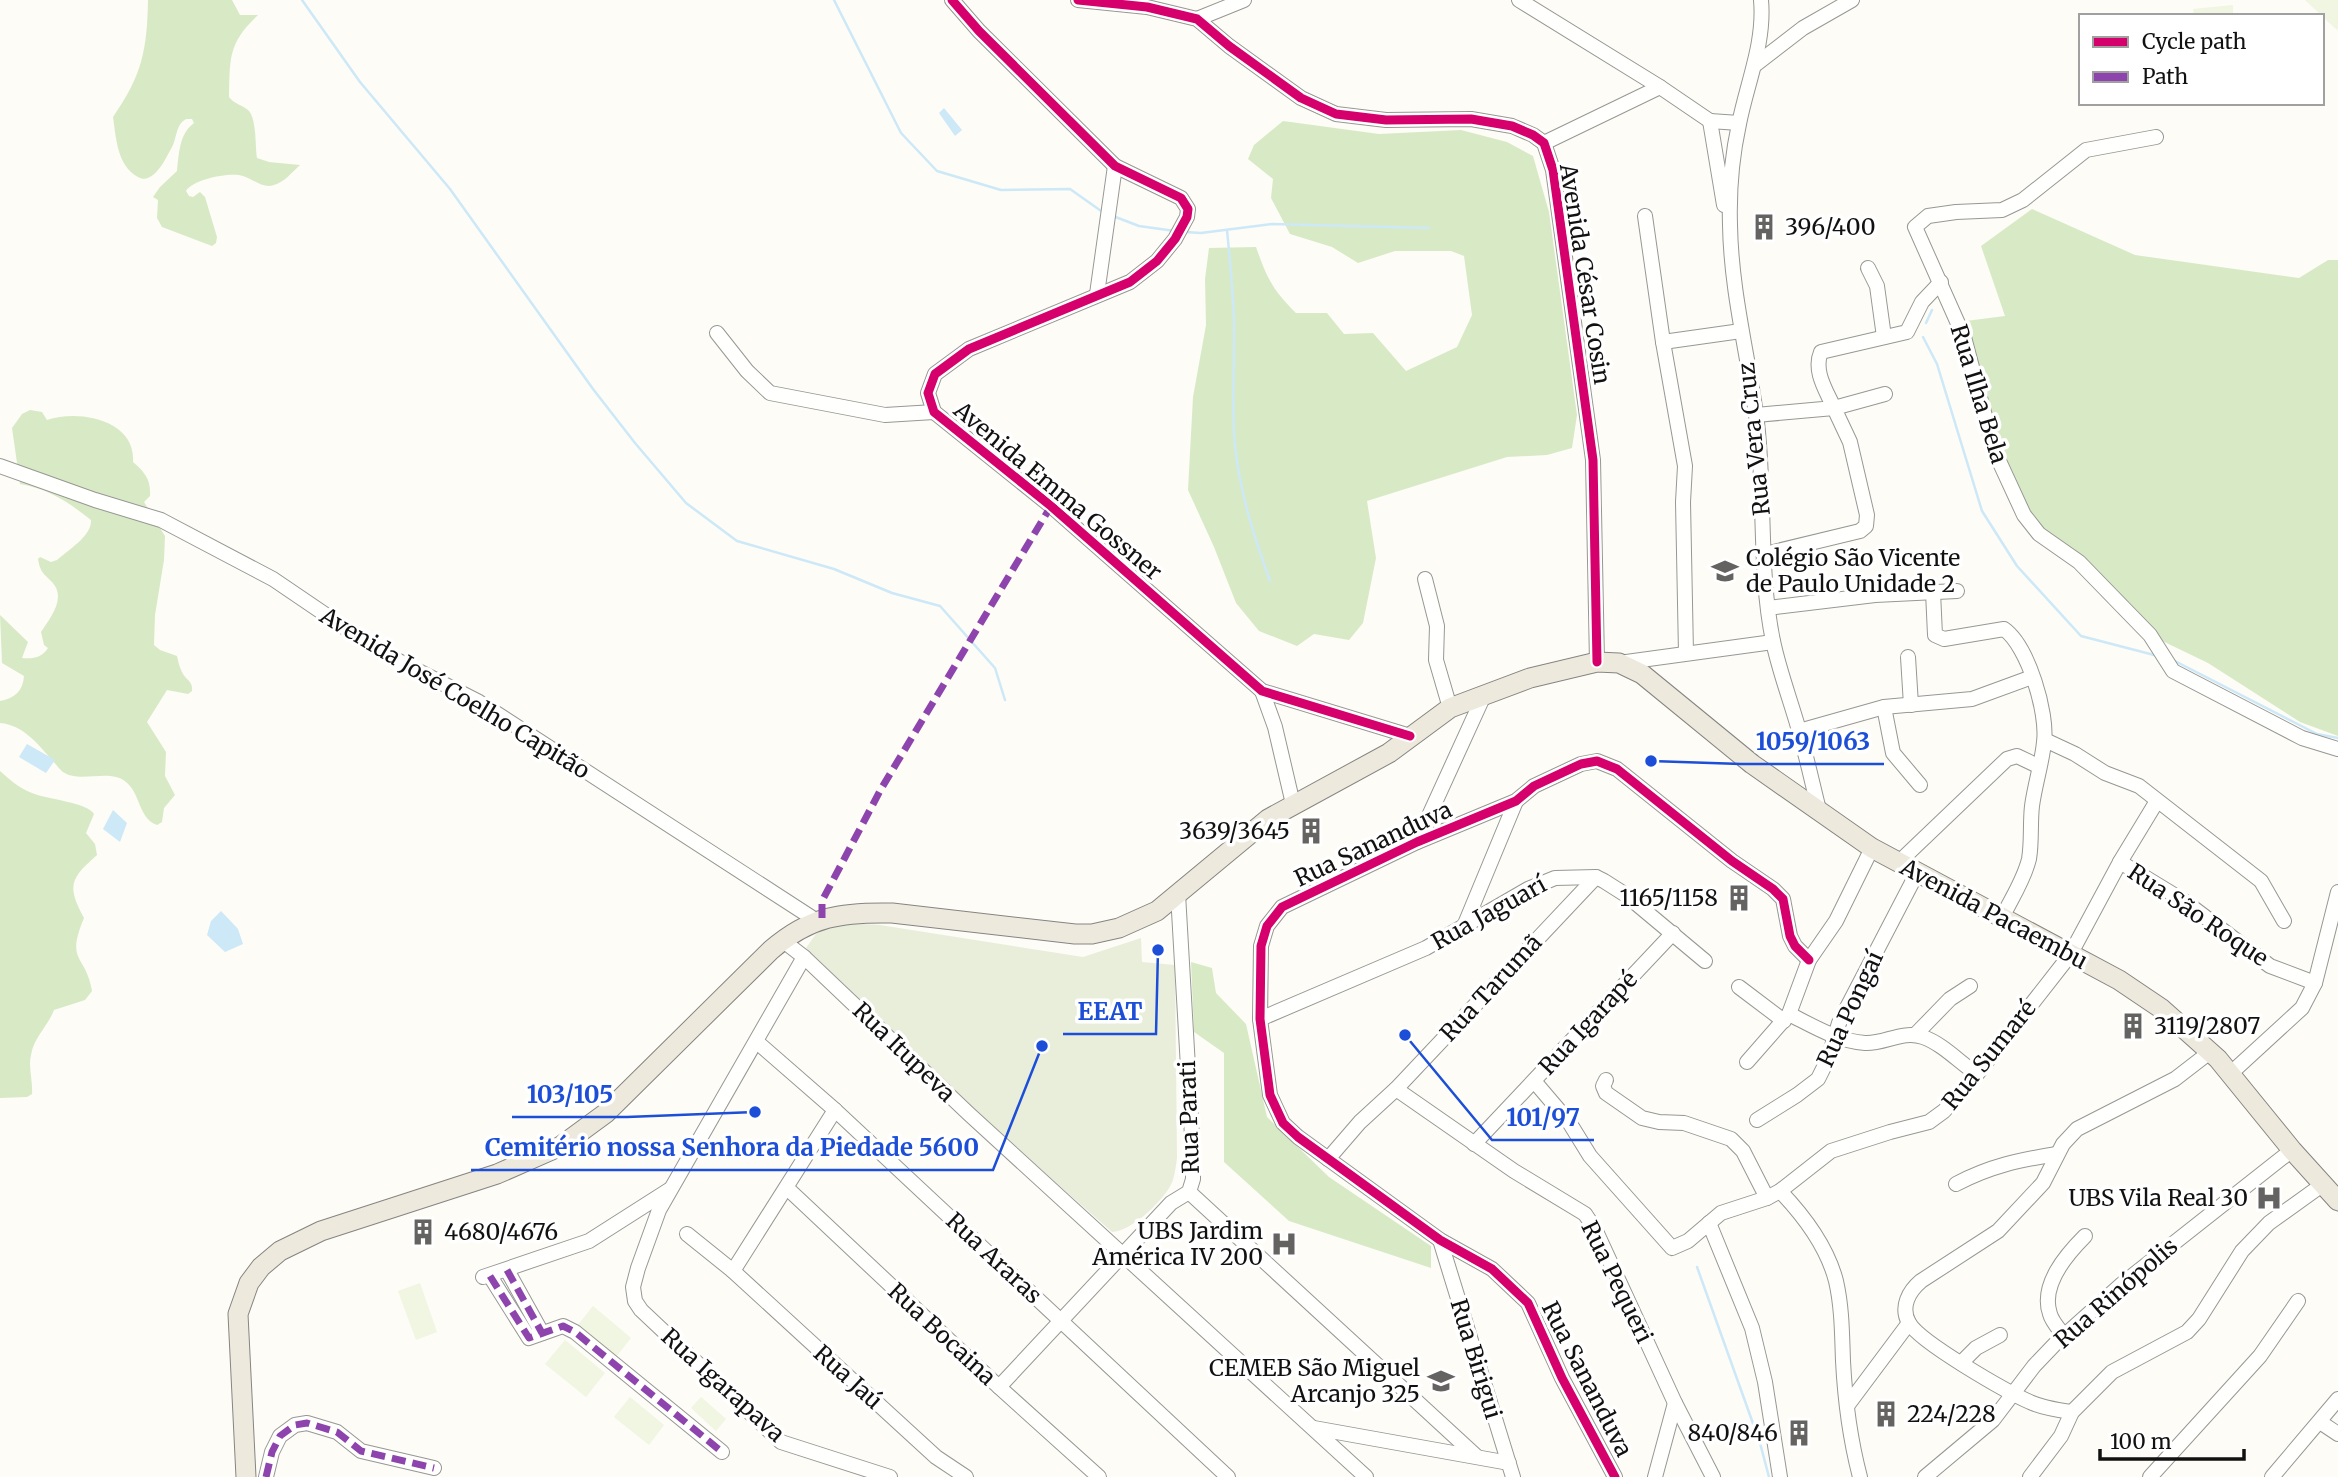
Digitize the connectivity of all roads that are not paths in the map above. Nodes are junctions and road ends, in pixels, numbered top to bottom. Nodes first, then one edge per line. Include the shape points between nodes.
1 (952, 0) edge
2 (1078, 0) edge
3 (1244, 0) edge
4 (1518, 0) edge
5 (1761, 0) edge
6 (1852, 0) edge
7 (1197, 19) junction
8 (1755, 65) junction
9 (1660, 87) junction
10 (1710, 121) junction
11 (1739, 123) junction
12 (2156, 137) dead end
13 (1736, 141) junction
14 (1544, 143) junction
15 (1713, 143) junction
16 (1115, 166) junction
17 (1645, 216) dead end
18 (1730, 226) junction
19 (1868, 268) dead end
20 (1941, 282) junction
21 (1097, 294) junction
22 (1741, 331) junction
23 (716, 333) dead end
24 (1884, 337) junction
25 (1663, 342) junction
26 (1885, 394) dead end
27 (1834, 408) junction
28 (934, 412) junction
29 (1756, 415) junction
30 (0, 466) edge
31 (1765, 554) junction
32 (1426, 579) dead end
33 (1957, 591) dead end
34 (1933, 592) junction
35 (1768, 608) junction
36 (1773, 642) junction
37 (1686, 653) junction
38 (1908, 657) dead end
39 (1597, 662) junction
40 (1619, 663) junction
41 (2032, 677) junction
42 (1262, 691) junction
43 (1485, 693) junction
44 (1911, 705) junction
45 (1884, 707) junction
46 (1450, 708) junction
47 (1800, 731) junction
48 (1410, 736) junction
49 (2045, 740) junction
50 (2338, 749) edge
51 (2038, 766) junction
52 (1920, 785) dead end
53 (2157, 801) junction
54 (1516, 802) junction
55 (1293, 804) junction
56 (1819, 810) junction
57 (1417, 842) junction
58 (1872, 848) junction
59 (2120, 862) junction
60 (1898, 863) junction
61 (1917, 873) junction
62 (1596, 877) junction
63 (2338, 892) edge
64 (1178, 894) junction
65 (2002, 918) junction
66 (817, 920) junction
67 (2284, 921) dead end
68 (1465, 924) junction
69 (1673, 933) junction
70 (782, 940) junction
71 (2070, 955) junction
72 (804, 957) junction
73 (1809, 960) junction
74 (1705, 961) dead end
75 (2315, 983) junction
76 (1970, 986) dead end
77 (1739, 987) dead end
78 (1786, 1017) junction
79 (1260, 1019) junction
80 (1915, 1035) junction
81 (1834, 1037) junction
82 (757, 1042) junction
83 (2210, 1052) junction
84 (1747, 1062) dead end
85 (1977, 1074) junction
86 (2230, 1074) junction
87 (1606, 1080) dead end
88 (1534, 1081) junction
89 (1396, 1089) junction
90 (835, 1110) junction
91 (1757, 1120) dead end
92 (1474, 1144) junction
93 (2292, 1150) junction
94 (2057, 1154) junction
95 (1328, 1159) junction
96 (1956, 1184) dead end
97 (2322, 1185) junction
98 (787, 1188) junction
99 (670, 1189) junction
100 (1189, 1192) junction
101 (1774, 1194) junction
102 (2338, 1201) edge
103 (1709, 1223) junction
104 (687, 1234) dead end
105 (2085, 1236) dead end
106 (1440, 1240) junction
107 (1123, 1253) junction
108 (507, 1270) junction
109 (733, 1271) junction
110 (2298, 1301) dead end
111 (1062, 1322) junction
112 (1909, 1323) junction
113 (542, 1333) junction
114 (2000, 1335) dead end
115 (2065, 1338) junction
116 (1961, 1363) junction
117 (999, 1387) junction
118 (2015, 1394) junction
119 (2338, 1399) edge
120 (1675, 1403) junction
121 (1847, 1406) junction
122 (2072, 1412) junction
123 (2320, 1422) junction
124 (1314, 1428) junction
125 (2338, 1434) edge
126 (722, 1452) dead end
127 (1476, 1456) junction
128 (434, 1468) dead end
129 (1511, 1470) edge
130 (246, 1477) edge
131 (267, 1477) edge
132 (890, 1477) edge
133 (966, 1477) edge
134 (1099, 1477) edge
135 (1228, 1477) edge
136 (1366, 1477) edge
137 (1615, 1477) edge
138 (1656, 1477) edge
139 (1713, 1477) edge
140 (1780, 1477) edge
141 (1860, 1477) edge
142 (1925, 1477) edge
143 (2030, 1477) edge
144 (2150, 1477) edge
145 (2272, 1477) edge

1 - 16 street, Avenida Emma Gossner
2 - 7 street, Avenida César Cosin via 1147,7
3 - 7 street
4 - 9 street
5 - 8 street, Rua Vera Cruz
6 - 8 street via 1803,28
7 - 14 street, Avenida César Cosin via 1228,47 1301,98 1336,114 1386,120 1493,121
8 - 11 street, Rua Vera Cruz
9 - 10 street
9 - 14 street
10 - 11 street
10 - 15 street
11 - 13 street, Rua Vera Cruz
12 - 20 street, Rua Ilha Bela via 2086,150 2023,200 2002,210 1928,216 1915,227
13 - 15 street
13 - 18 street, Rua Vera Cruz
14 - 39 street, Avenida César Cosin via 1553,170 1590,438
15 - 18 street
16 - 21 street
16 - 21 street, Avenida Emma Gossner via 1181,198 1187,217 1157,261 1130,282
17 - 25 street
18 - 22 street, Rua Vera Cruz
19 - 24 street via 1877,286
20 - 24 street via 1922,302 1907,332
20 - 50 street, Rua Ilha Bela via 1964,337 1994,450 2024,515 2039,534 2079,562 2150,635 2174,671 2302,738
21 - 28 street, Avenida Emma Gossner via 969,349 935,374 928,393
22 - 25 street
22 - 29 street, Rua Vera Cruz
23 - 28 street via 770,393 886,415
24 - 27 street via 1821,352 1819,374
25 - 37 street via 1685,466
26 - 27 street
27 - 29 street
27 - 31 street via 1850,442 1866,526
28 - 42 street, Avenida Emma Gossner via 1051,506
29 - 31 street, Rua Vera Cruz
30 - 66 street, Avenida José Coelho Capitão via 161,520 273,579 379,651 479,702
31 - 35 street, Rua Vera Cruz
32 - 46 street via 1437,626 1436,660
33 - 34 street
34 - 35 street
34 - 41 street via 1935,635 1944,639 2004,629 2020,646
35 - 36 street, Rua Vera Cruz
36 - 37 street
36 - 47 street, Rua Vera Cruz
37 - 40 street
38 - 44 street
39 - 40 main road
39 - 43 main road
40 - 56 main road, Avenida Pacaembu via 1642,674 1752,764
41 - 44 street via 1972,699
41 - 49 street
42 - 48 street, Avenida Emma Gossner
42 - 55 street, Avenida Emma Gossner
43 - 46 main road
43 - 57 street
44 - 45 street
45 - 47 street
45 - 52 street via 1893,753
46 - 48 main road
47 - 56 street, Rua Vera Cruz
48 - 55 main road
49 - 51 street
49 - 53 street via 2139,786
51 - 60 street via 2017,756 2007,759
51 - 65 street via 2029,857
53 - 59 street, Rua Sumaré
53 - 67 street via 2261,881
54 - 57 street, Rua Sananduva
54 - 68 street
54 - 73 street, Rua Sananduva via 1534,786 1581,764 1597,761 1617,769 1783,899 1790,936
55 - 64 main road via 1268,819
56 - 58 main road, Avenida Pacaembu
57 - 79 street, Rua Sananduva via 1282,907 1267,926 1261,946
58 - 60 main road, Avenida Pacaembu
58 - 73 street via 1836,920
59 - 71 street, Rua Sumaré
59 - 75 street, Rua São Roque via 2176,896 2270,965
60 - 61 main road, Avenida Pacaembu
61 - 65 main road, Avenida Pacaembu
61 - 81 street, Rua Pongaí
62 - 68 street, Rua Jaguarí via 1555,877
62 - 69 street
62 - 89 street, Rua Tarumã
63 - 75 street
64 - 66 main road via 1157,911 1092,934 892,913 842,914
64 - 100 street, Rua Parati via 1193,1154
65 - 71 main road, Avenida Pacaembu
66 - 70 main road
68 - 79 street, Rua Jaguarí via 1426,948
69 - 74 street
69 - 88 street, Rua Igarapé
70 - 72 street, Rua Itupeva
70 - 130 main road via 606,1113 561,1146 497,1174 321,1231 280,1251 261,1267 237,1314
71 - 83 main road, Avenida Pacaembu via 2162,1009
71 - 85 street, Rua Sumaré
72 - 82 street
72 - 107 street, Rua Itupeva
73 - 78 street
75 - 86 street via 2291,1020
76 - 80 street via 1950,999
77 - 78 street
78 - 81 street
78 - 84 street
79 - 95 street, Rua Sananduva via 1270,1095 1283,1123
80 - 81 street via 1865,1043
80 - 85 street
81 - 91 street, Rua Pongaí via 1818,1079
82 - 90 street, Rua Araras
82 - 99 street
83 - 86 main road, Avenida Pacaembu
83 - 94 street via 2175,1079 2077,1129
85 - 101 street, Rua Sumaré via 1930,1122 1831,1151
86 - 93 main road, Avenida Pacaembu
87 - 101 street via 1606,1093 1642,1118 1684,1123 1731,1139
88 - 92 street, Rua Igarapé
88 - 103 street, Rua Sumaré via 1569,1122 1590,1156 1672,1248
89 - 92 street, Rua Pequeri
89 - 95 street, Rua Tarumã
90 - 98 street
90 - 111 street, Rua Araras
92 - 120 street, Rua Pequeri via 1584,1214
93 - 97 main road, Avenida Pacaembu
93 - 115 street, Rua Rinópolis via 2123,1284
94 - 96 street via 2011,1161
94 - 112 street via 2043,1183 1998,1231 1913,1288 1906,1301
95 - 106 street, Rua Sananduva
97 - 102 main road, Avenida Pacaembu
97 - 122 street via 2269,1223 2242,1251 2187,1332 2112,1372
98 - 109 street
98 - 117 street, Rua Bocaina
99 - 108 street via 589,1241
99 - 132 street, Rua Igarapava via 638,1268 634,1287 641,1310 781,1442
100 - 107 street, Rua Parati via 1171,1203
100 - 127 street
101 - 103 street, Rua Sumaré via 1721,1213
101 - 121 street via 1810,1226 1835,1280
103 - 140 street via 1752,1328
104 - 109 street, Rua Jaú
105 - 115 street via 2050,1286 2050,1317
106 - 129 street, Rua Birigui
106 - 137 street, Rua Sananduva via 1492,1269 1528,1303
107 - 111 street, Rua Parati
107 - 124 street, Rua Itupeva
108 - 113 street
108 - 113 street via 485,1277 529,1338
109 - 133 street, Rua Jaú via 936,1457
110 - 144 street via 2260,1356
111 - 117 street, Rua Parati
111 - 135 street, Rua Araras
112 - 116 street
112 - 121 street
113 - 126 street via 563,1326 575,1332
114 - 116 street
115 - 118 street, Rua Rinópolis via 2034,1366
116 - 118 street
117 - 134 street, Rua Bocaina
118 - 122 street via 2045,1408
118 - 142 street, Rua Rinópolis via 1993,1420
119 - 123 street
120 - 138 street
120 - 139 street, Rua Pequeri
121 - 141 street
122 - 143 street via 2062,1436
123 - 125 street
123 - 145 street
124 - 127 street
124 - 136 street, Rua Itupeva
127 - 129 street
128 - 131 street via 361,1451 337,1432 307,1423 295,1425 281,1436 272,1451

